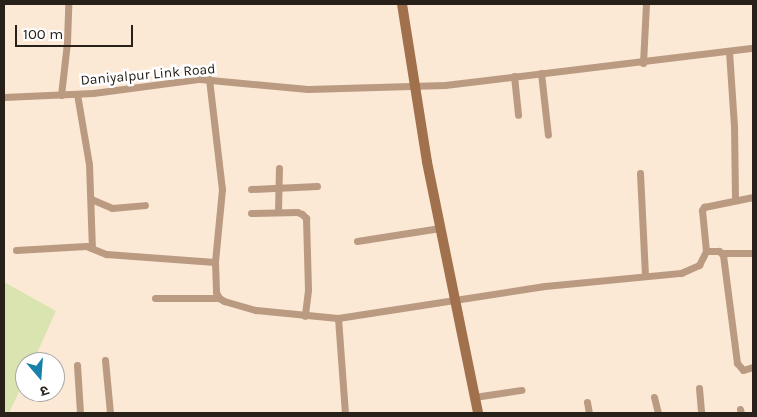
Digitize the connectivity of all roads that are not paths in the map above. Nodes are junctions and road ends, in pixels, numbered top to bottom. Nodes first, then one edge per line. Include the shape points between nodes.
1 (68, 4) edge
2 (402, 4) edge
3 (646, 4) edge
4 (753, 48) edge
5 (729, 51) junction
6 (643, 63) junction
7 (541, 73) junction
8 (514, 76) junction
9 (209, 79) junction
10 (414, 85) junction
11 (77, 94) junction
12 (61, 95) junction
13 (4, 98) edge
14 (518, 115) dead end
15 (548, 135) dead end
16 (279, 168) dead end
17 (640, 173) dead end
18 (317, 186) dead end
19 (279, 188) junction
20 (251, 189) dead end
21 (753, 197) edge
22 (91, 199) junction
23 (735, 200) junction
24 (145, 205) dead end
25 (278, 211) junction
26 (251, 213) dead end
27 (440, 228) junction
28 (357, 241) dead end
29 (92, 248) junction
30 (16, 250) dead end
31 (706, 251) junction
32 (722, 253) junction
33 (753, 253) edge
34 (216, 262) junction
35 (645, 276) junction
36 (154, 298) dead end
37 (219, 298) junction
38 (454, 299) junction
39 (305, 316) junction
40 (338, 318) junction
41 (105, 360) dead end
42 (77, 365) dead end
43 (753, 367) edge
44 (698, 388) dead end
45 (521, 390) dead end
46 (474, 397) junction
47 (654, 397) dead end
48 (587, 402) dead end
49 (80, 413) edge
50 (110, 413) edge
51 (345, 413) edge
52 (478, 413) edge
53 (589, 413) edge
54 (658, 413) edge
55 (702, 413) edge

1 - 12 street
2 - 10 street
3 - 6 street
4 - 5 street, Daniyalpur Link Road
5 - 6 street, Daniyalpur Link Road
5 - 23 street
6 - 7 street, Daniyalpur Link Road
7 - 8 street, Daniyalpur Link Road
7 - 15 street
8 - 10 street, Daniyalpur Link Road via 445,85
8 - 14 street
9 - 10 street, Daniyalpur Link Road via 308,89
9 - 11 street, Daniyalpur Link Road
9 - 34 street via 222,189
10 - 27 street
11 - 12 street, Daniyalpur Link Road
11 - 22 street via 89,164
12 - 13 street, Daniyalpur Link Road
16 - 19 street
17 - 35 street
18 - 19 street
19 - 20 street
19 - 25 street
21 - 23 street
22 - 24 street via 112,208
22 - 29 street
23 - 31 street via 702,210
25 - 26 street
25 - 39 street via 296,212 306,218 308,290
27 - 28 street
27 - 38 street
29 - 30 street
29 - 34 street via 106,254
31 - 32 street
31 - 35 street via 700,265 689,270
32 - 33 street
32 - 43 street via 738,363 743,370
34 - 37 street
35 - 38 street
36 - 37 street
37 - 39 street via 256,310
38 - 40 street
38 - 46 street
39 - 40 street
40 - 51 street
41 - 50 street
42 - 49 street
44 - 55 street
45 - 46 street
46 - 52 street
47 - 54 street
48 - 53 street

